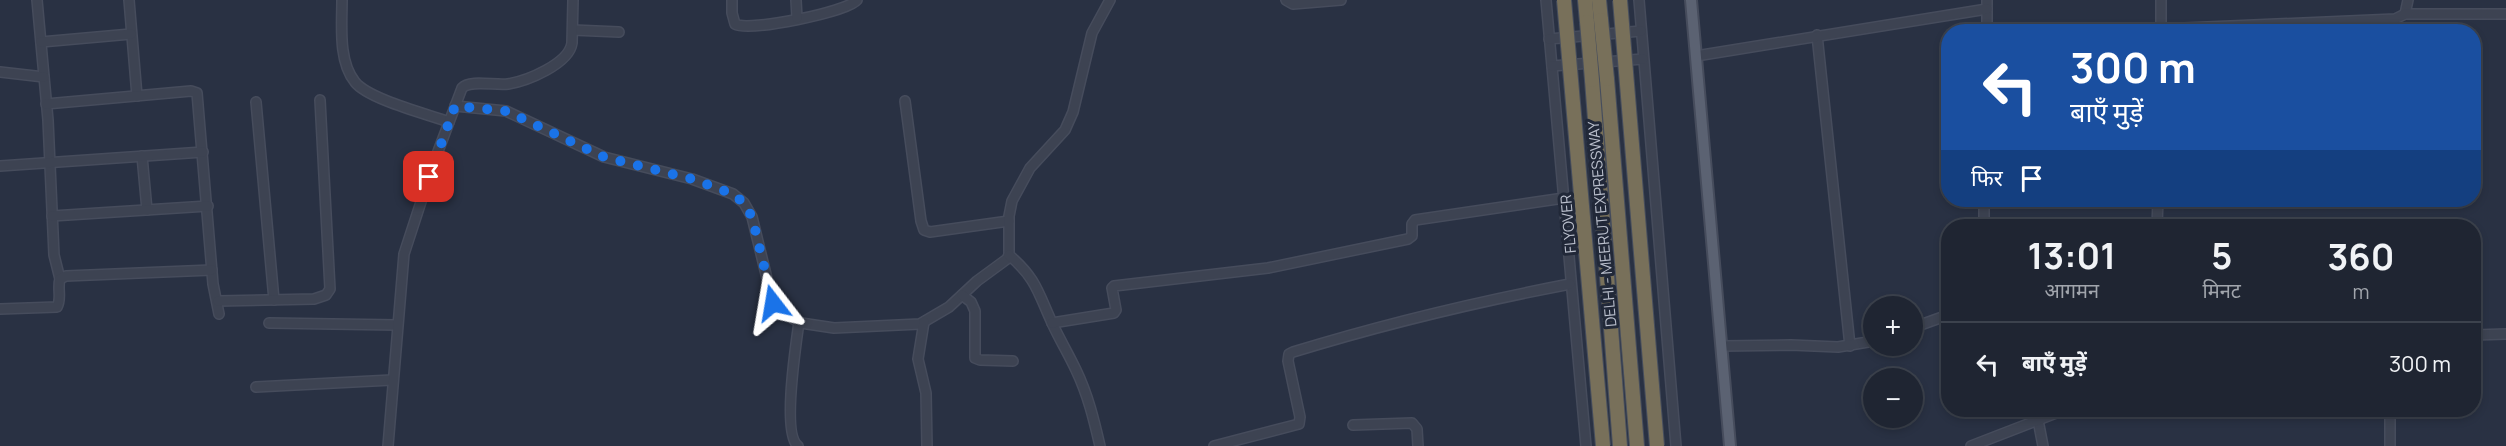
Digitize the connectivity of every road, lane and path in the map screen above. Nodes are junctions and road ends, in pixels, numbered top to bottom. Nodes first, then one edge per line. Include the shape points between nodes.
1 (37, 0) edge
2 (129, 0) edge
3 (342, 0) edge
4 (573, 0) edge
5 (732, 0) edge
6 (796, 0) edge
7 (856, 0) edge
8 (1110, 0) edge
9 (1286, 0) edge
10 (1341, 0) edge
11 (1546, 0) edge
12 (1564, 0) edge
13 (1585, 0) edge
14 (1599, 0) edge
15 (1620, 0) edge
16 (1638, 0) edge
17 (1691, 0) edge
18 (2161, 0) edge
19 (2408, 0) edge
20 (1987, 4) edge
21 (2405, 14) junction
22 (2506, 14) edge
23 (797, 18) junction
24 (1594, 21) junction
25 (1987, 24) edge
26 (2161, 24) edge
27 (2289, 24) edge
28 (573, 30) junction
29 (1641, 31) junction
30 (619, 32) dead end
31 (131, 34) junction
32 (1817, 35) junction
33 (1549, 39) junction
34 (41, 42) junction
35 (1696, 56) junction
36 (1643, 59) junction
37 (1552, 66) junction
38 (0, 72) edge
39 (44, 77) junction
40 (137, 96) junction
41 (320, 100) dead end
42 (905, 101) dead end
43 (255, 102) dead end
44 (46, 104) junction
45 (455, 106) junction
46 (449, 122) junction
47 (203, 152) junction
48 (142, 156) junction
49 (50, 162) junction
50 (0, 166) edge
51 (1564, 198) junction
52 (208, 206) junction
53 (147, 210) junction
54 (52, 216) junction
55 (1009, 220) junction
56 (1009, 255) junction
57 (212, 270) junction
58 (60, 279) junction
59 (1570, 284) junction
60 (962, 295) junction
61 (274, 300) junction
62 (218, 301) junction
63 (0, 309) edge
64 (219, 314) dead end
65 (1941, 318) edge
66 (799, 322) junction
67 (924, 322) junction
68 (268, 323) dead end
69 (1052, 323) junction
70 (1923, 324) edge
71 (397, 325) junction
72 (2506, 334) edge
73 (2481, 335) edge
74 (1863, 343) edge
75 (1723, 346) junction
76 (1850, 346) junction
77 (1013, 361) dead end
78 (392, 380) junction
79 (256, 387) dead end
80 (2046, 417) edge
81 (2390, 417) edge
82 (2038, 420) junction
83 (1353, 425) dead end
84 (388, 446) edge
85 (798, 446) edge
86 (927, 446) edge
87 (1100, 446) edge
88 (1214, 446) edge
89 (1418, 446) edge
90 (1586, 446) edge
91 (1603, 446) edge
92 (1620, 446) edge
93 (1637, 446) edge
94 (1657, 446) edge
95 (1676, 446) edge
96 (1730, 446) edge
97 (1971, 446) edge
98 (2043, 446) edge
99 (2390, 446) edge

1 - 34 street
2 - 31 street
3 - 46 street via 343,48 355,82 368,92
4 - 28 street
5 - 23 street via 733,19 739,26
6 - 23 street
7 - 23 street via 847,6
8 - 55 street via 1092,33 1065,130 1023,179 1012,201
9 - 10 street via 1293,4
11 - 33 street
12 - 91 highway, FLYOVER, bridge
13 - 24 highway, DELHI - MEERUT EXPRESSWAY
14 - 24 highway, DELHI - MEERUT EXPRESSWAY
15 - 94 highway, bridge
16 - 29 street
17 - 35 main road
18 - 26 street
19 - 21 street
20 - 25 street
20 - 32 street
21 - 22 street
21 - 27 street via 2395,19
24 - 92 highway, DELHI - MEERUT EXPRESSWAY, bridge via 1592,80
24 - 93 highway, DELHI - MEERUT EXPRESSWAY, bridge via 1607,79
28 - 30 street
28 - 45 street via 571,49 554,66 513,83 465,85
29 - 33 street
29 - 36 street
31 - 34 street
31 - 40 street
32 - 35 street
32 - 76 street
33 - 37 street
34 - 39 street
35 - 75 main road
36 - 37 street
36 - 95 street
37 - 51 street
38 - 39 street
39 - 44 street
40 - 44 street
40 - 47 street via 197,93
41 - 61 street via 330,289 314,299
42 - 55 street via 924,230
43 - 61 street
44 - 49 street
45 - 46 street
45 - 66 street via 506,111 604,157 692,179 733,194 752,217 773,303 780,312
46 - 71 street via 406,245
47 - 48 street
47 - 52 street
48 - 49 street
48 - 53 street
49 - 50 street
49 - 54 street
51 - 59 street
51 - 69 street via 1415,220 1408,239 1268,267 1114,286 1114,313
52 - 53 street
52 - 57 street
53 - 54 street
54 - 58 street
55 - 56 street
56 - 60 street
56 - 69 street via 1032,277
57 - 58 street
57 - 62 street
58 - 63 street via 57,307
59 - 88 street via 1394,322 1293,352 1288,361 1299,424
59 - 90 street
60 - 67 street
60 - 77 street via 975,311 975,358
61 - 62 street
62 - 64 street
65 - 70 street
66 - 67 street via 834,328
66 - 85 street via 790,388 792,439
67 - 86 street via 918,359 926,401
68 - 71 street
69 - 87 street via 1084,389
71 - 78 street
72 - 73 street
74 - 76 street
75 - 76 street
75 - 96 main road
78 - 79 street
78 - 84 street
80 - 82 street
81 - 99 street
82 - 97 street
82 - 98 street
83 - 89 street via 1412,423 1417,429

